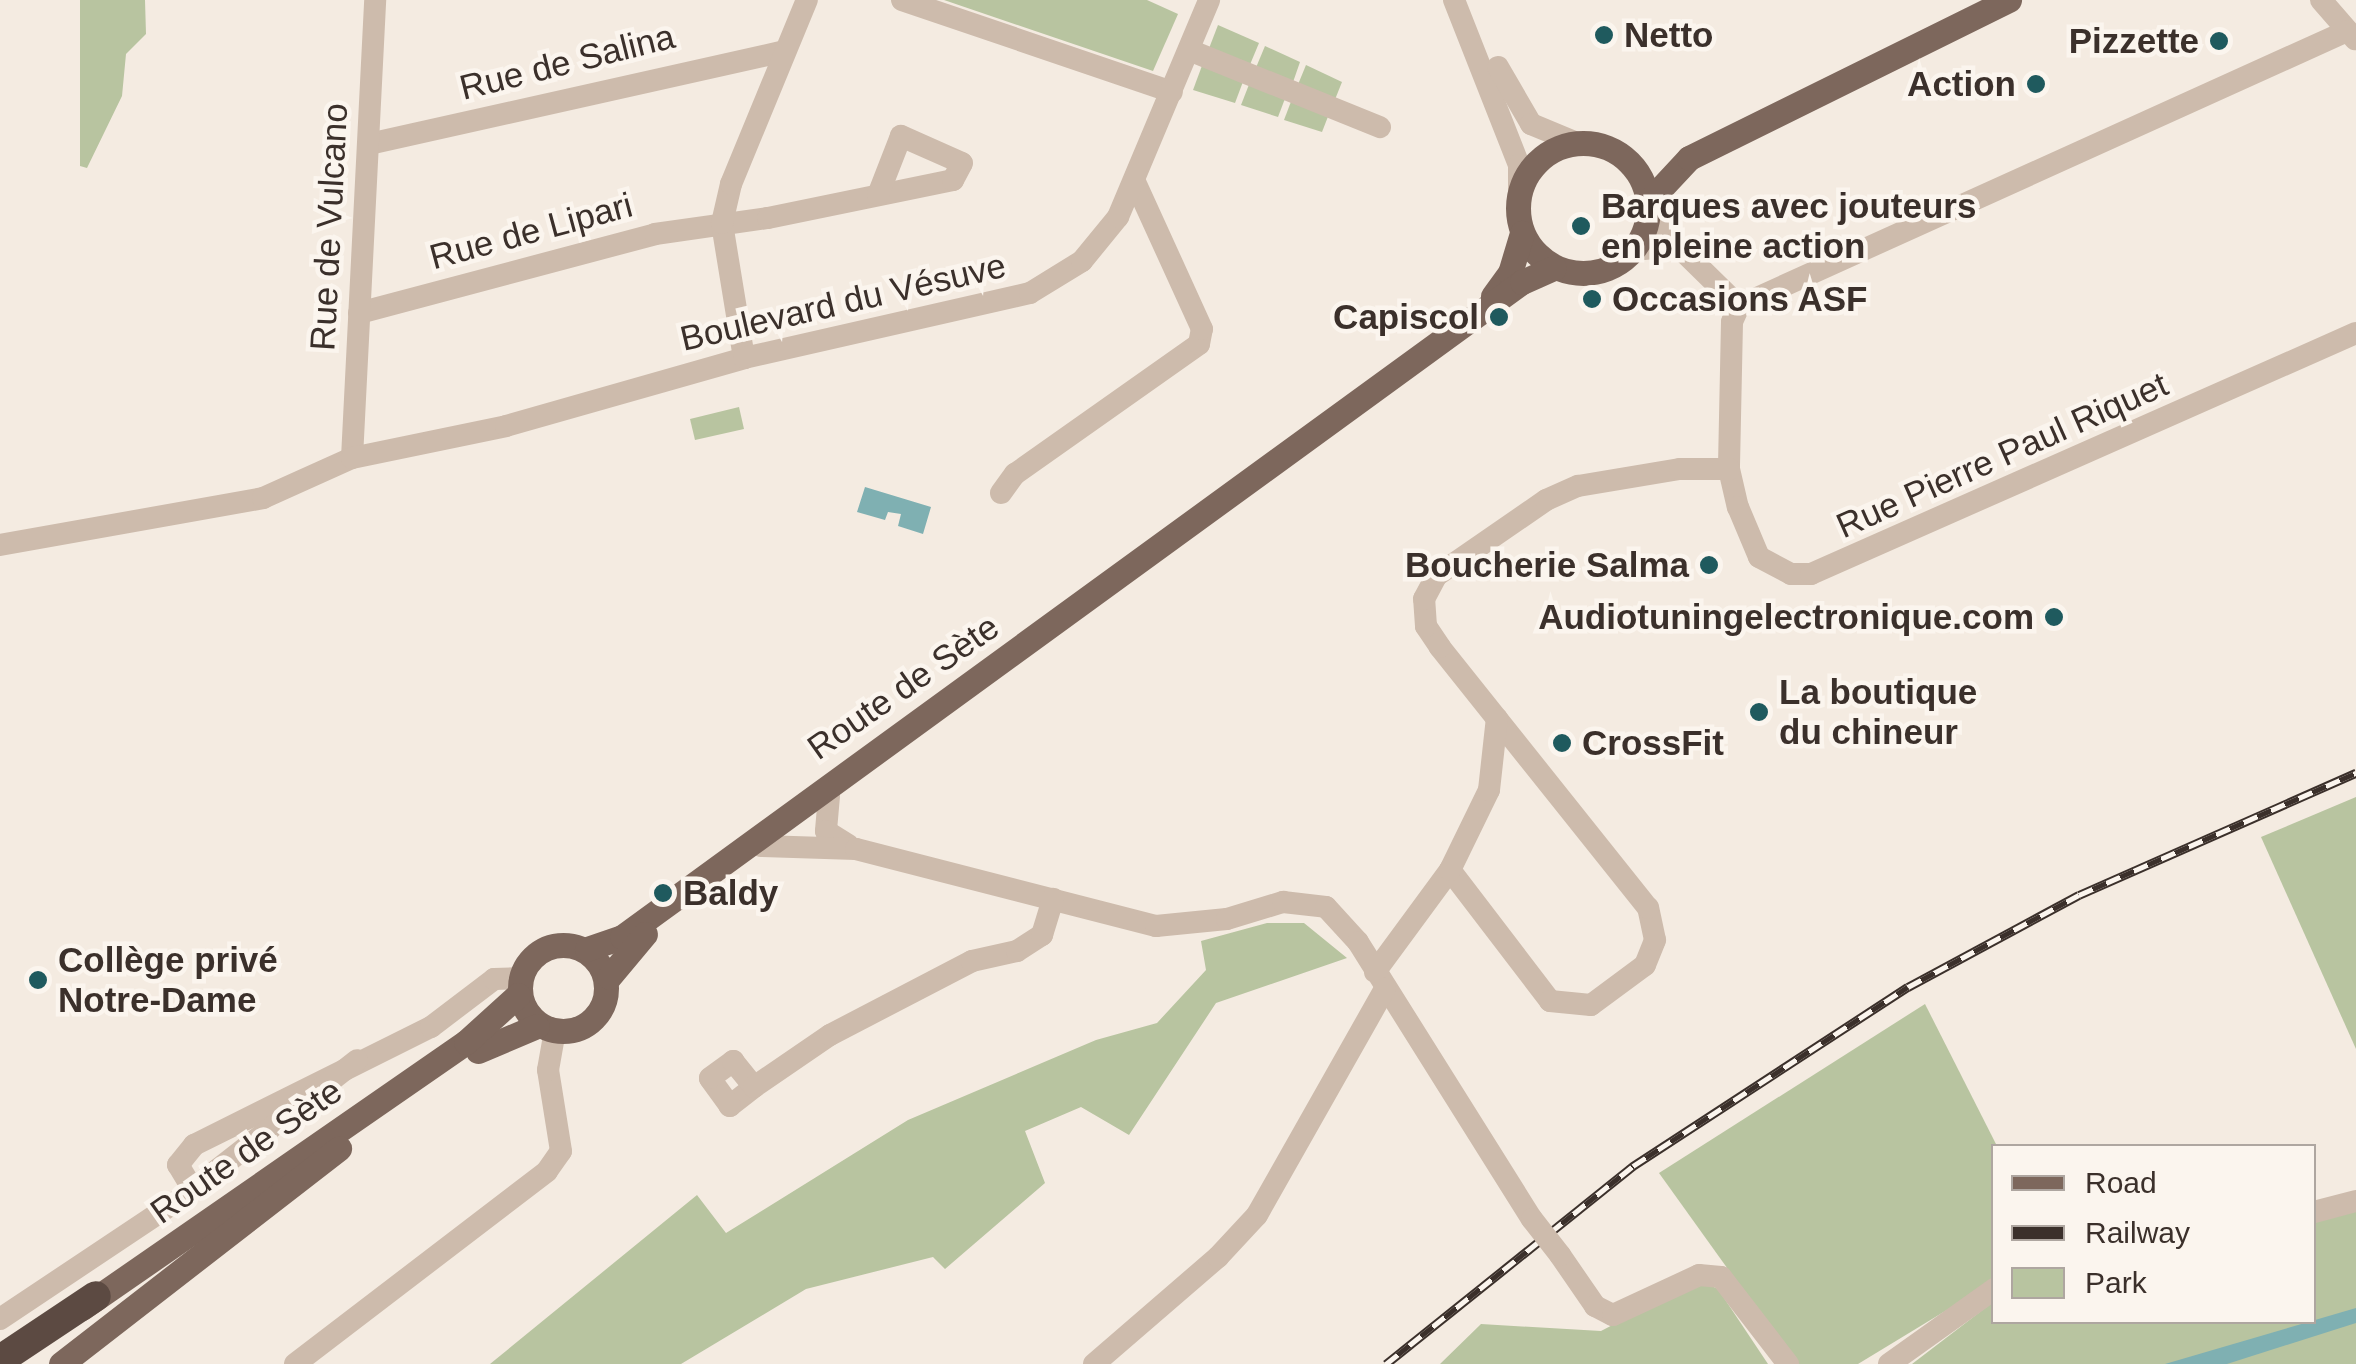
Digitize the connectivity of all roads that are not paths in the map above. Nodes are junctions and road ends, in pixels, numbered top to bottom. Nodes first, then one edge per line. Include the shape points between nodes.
1 (376, 0) edge
2 (807, 0) edge
3 (902, 0) edge
4 (1183, 0) edge
5 (1454, 0) edge
6 (1470, 0) edge
7 (1984, 0) edge
8 (2009, 0) edge
9 (2321, 0) edge
10 (1207, 5) edge
11 (2352, 36) edge
12 (1189, 50) junction
13 (784, 51) junction
14 (1172, 92) junction
15 (1380, 128) dead end
16 (1577, 143) junction
17 (369, 144) junction
18 (1628, 161) junction
19 (1135, 182) junction
20 (1519, 191) junction
21 (878, 195) dead end
22 (1648, 209) junction
23 (722, 223) junction
24 (1522, 234) junction
25 (1678, 246) junction
26 (1633, 250) junction
27 (1554, 268) junction
28 (1739, 306) junction
29 (360, 313) junction
30 (1480, 314) junction
31 (2356, 333) edge
32 (744, 358) junction
33 (340, 461) junction
34 (1729, 468) junction
35 (1001, 493) dead end
36 (0, 544) edge
37 (1063, 617) junction
38 (1498, 718) junction
39 (1531, 761) junction
40 (1489, 790) junction
41 (829, 796) junction
42 (760, 846) junction
43 (856, 848) junction
44 (1450, 870) junction
45 (1053, 899) junction
46 (587, 948) junction
47 (608, 977) junction
48 (1380, 980) junction
49 (520, 987) junction
50 (546, 1028) junction
51 (356, 1060) junction
52 (754, 1087) dead end
53 (192, 1188) junction
54 (2356, 1202) edge
55 (2316, 1212) edge
56 (1991, 1291) edge
57 (96, 1296) junction
58 (0, 1319) edge
59 (0, 1360) edge
60 (12, 1364) edge
61 (61, 1364) edge
62 (295, 1364) edge
63 (1094, 1364) edge
64 (1788, 1364) edge
65 (1889, 1364) edge

1 - 17 street, Rue de Vulcano
2 - 13 street
3 - 14 street
4 - 10 street
5 - 20 street via 1519,165
6 - 16 street via 1519,111 1548,135
7 - 18 main road via 1672,153
8 - 22 main road via 1689,158
9 - 11 street
10 - 12 street, Boulevard du Vésuve
11 - 28 street
12 - 14 street, Boulevard du Vésuve
12 - 15 street
13 - 17 street, Rue de Salina
13 - 23 street
14 - 19 street, Boulevard du Vésuve
16 - 18 main road via 1602,146
16 - 20 main road via 1540,158
17 - 29 street, Rue de Vulcano
18 - 22 main road
19 - 32 street, Boulevard du Vésuve via 1102,241 1060,278 1030,293
19 - 35 street via 1202,330 1199,344 1015,474
20 - 24 main road
21 - 23 street, Rue de Lipari
22 - 25 street
22 - 26 main road
23 - 29 street, Rue de Lipari
23 - 32 street
24 - 27 main road
24 - 30 main road, Route de Sète via 1510,273
25 - 26 street
25 - 28 street
26 - 27 main road via 1596,272
27 - 30 main road, Route de Sète
28 - 34 street via 1732,322
29 - 33 street, Rue de Vulcano
30 - 37 main road, Route de Sète
31 - 34 street, Rue Pierre Paul Riquet via 1811,574 1791,574 1759,557
32 - 33 street, Boulevard du Vésuve via 506,426
33 - 36 street, Boulevard du Vésuve via 263,498
34 - 38 street via 1578,486 1546,500 1430,583 1422,606 1426,626
37 - 41 main road, Route de Sète
37 - 46 main road, Route de Sète via 622,937
38 - 39 street
38 - 40 street
39 - 40 street
39 - 44 street via 1648,908 1655,940 1644,965 1591,1004 1550,1001
40 - 44 street
41 - 42 main road, Route de Sète
41 - 43 street via 826,831
42 - 43 street
42 - 47 main road, Route de Sète via 646,933
43 - 45 street
44 - 48 street
45 - 48 street via 1138,924 1177,927 1283,902 1326,907
45 - 52 street via 1039,938 1017,951 972,961 830,1035
46 - 47 main road via 602,960
46 - 49 main road via 554,950
47 - 50 main road via 595,1012
48 - 63 street via 1256,1215 1218,1257
48 - 64 street, bridge via 1595,1306 1613,1315 1699,1274 1721,1277
49 - 50 main road
49 - 51 street via 494,979 432,1028
49 - 57 main road, Route de Sète via 466,1042
50 - 61 main road, Route de Sète via 486,1046 349,1140
50 - 62 street via 561,1150 547,1171
51 - 53 street
51 - 53 street via 194,1145 178,1165
53 - 58 street
54 - 55 street
56 - 65 street
57 - 59 highway
57 - 60 main road, Route de Sète

